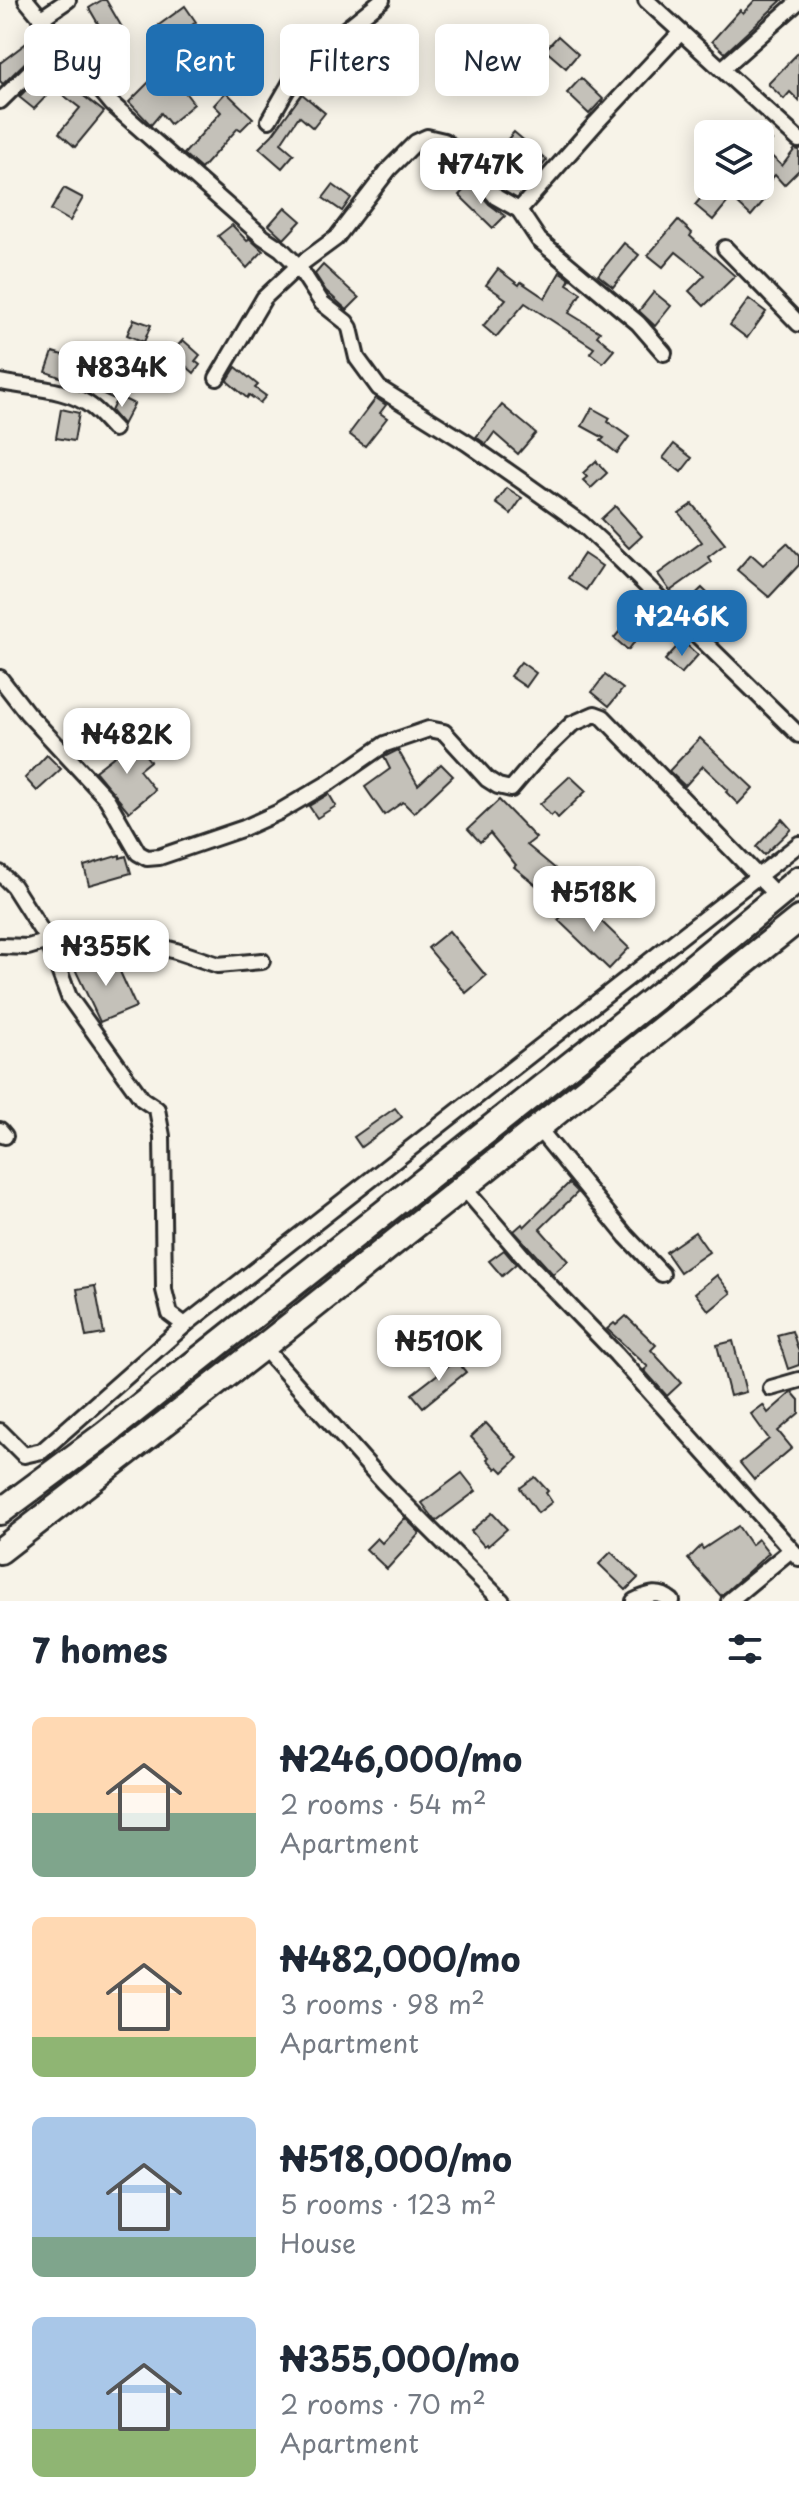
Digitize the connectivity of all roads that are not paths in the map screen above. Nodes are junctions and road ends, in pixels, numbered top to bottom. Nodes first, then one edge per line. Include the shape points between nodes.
1 (26, 0) edge
2 (68, 0) edge
3 (382, 0) edge
4 (646, 0) edge
5 (799, 1) edge
6 (40, 19) junction
7 (44, 24) edge
8 (681, 32) junction
9 (722, 69) junction
10 (24, 77) edge
11 (105, 96) edge
12 (0, 101) edge
13 (269, 120) dead end
14 (799, 140) edge
15 (519, 210) junction
16 (725, 248) dead end
17 (298, 266) junction
18 (799, 324) edge
19 (664, 353) dead end
20 (217, 378) dead end
21 (0, 382) edge
22 (114, 429) dead end
23 (0, 678) edge
24 (799, 735) edge
25 (799, 844) edge
26 (0, 873) edge
27 (758, 877) junction
28 (799, 879) edge
29 (777, 896) junction
30 (799, 919) edge
31 (48, 941) junction
32 (0, 946) edge
33 (262, 961) dead end
34 (538, 1128) junction
35 (463, 1187) junction
36 (662, 1274) dead end
37 (185, 1325) junction
38 (263, 1347) junction
39 (799, 1380) edge
40 (771, 1388) dead end
41 (0, 1431) edge
42 (0, 1512) edge
43 (0, 1551) edge
44 (795, 1554) edge
45 (502, 1601) edge
46 (634, 1601) edge
47 (672, 1601) edge
48 (729, 1601) edge

1 - 6 street
2 - 6 street
3 - 13 street via 295,75
4 - 8 street
5 - 9 street
6 - 7 street
8 - 9 street
8 - 15 street
9 - 14 street
10 - 12 street
11 - 17 street
15 - 17 street via 496,197 459,152 444,141 422,138 389,169 336,238
15 - 19 street via 539,240 638,323
16 - 18 street
17 - 20 street via 256,309
17 - 24 street via 322,303 350,328 357,358 379,388 582,524
21 - 22 street via 79,399
23 - 27 street via 107,799 138,853 147,858 279,812 385,744 429,729 444,732 487,779 511,789 572,724 595,714
25 - 27 street
26 - 31 street
27 - 29 street
27 - 37 street
28 - 29 highway
29 - 42 highway via 105,1434
30 - 34 highway
31 - 32 street
31 - 33 street via 130,939 218,965
31 - 37 street via 69,997 142,1099 157,1109 164,1290 170,1314
34 - 35 highway
34 - 36 street
35 - 38 highway
35 - 44 street
37 - 41 street via 42,1451 24,1455
38 - 43 highway
38 - 45 street via 384,1483
39 - 40 street
44 - 48 street
46 - 47 street via 656,1593

